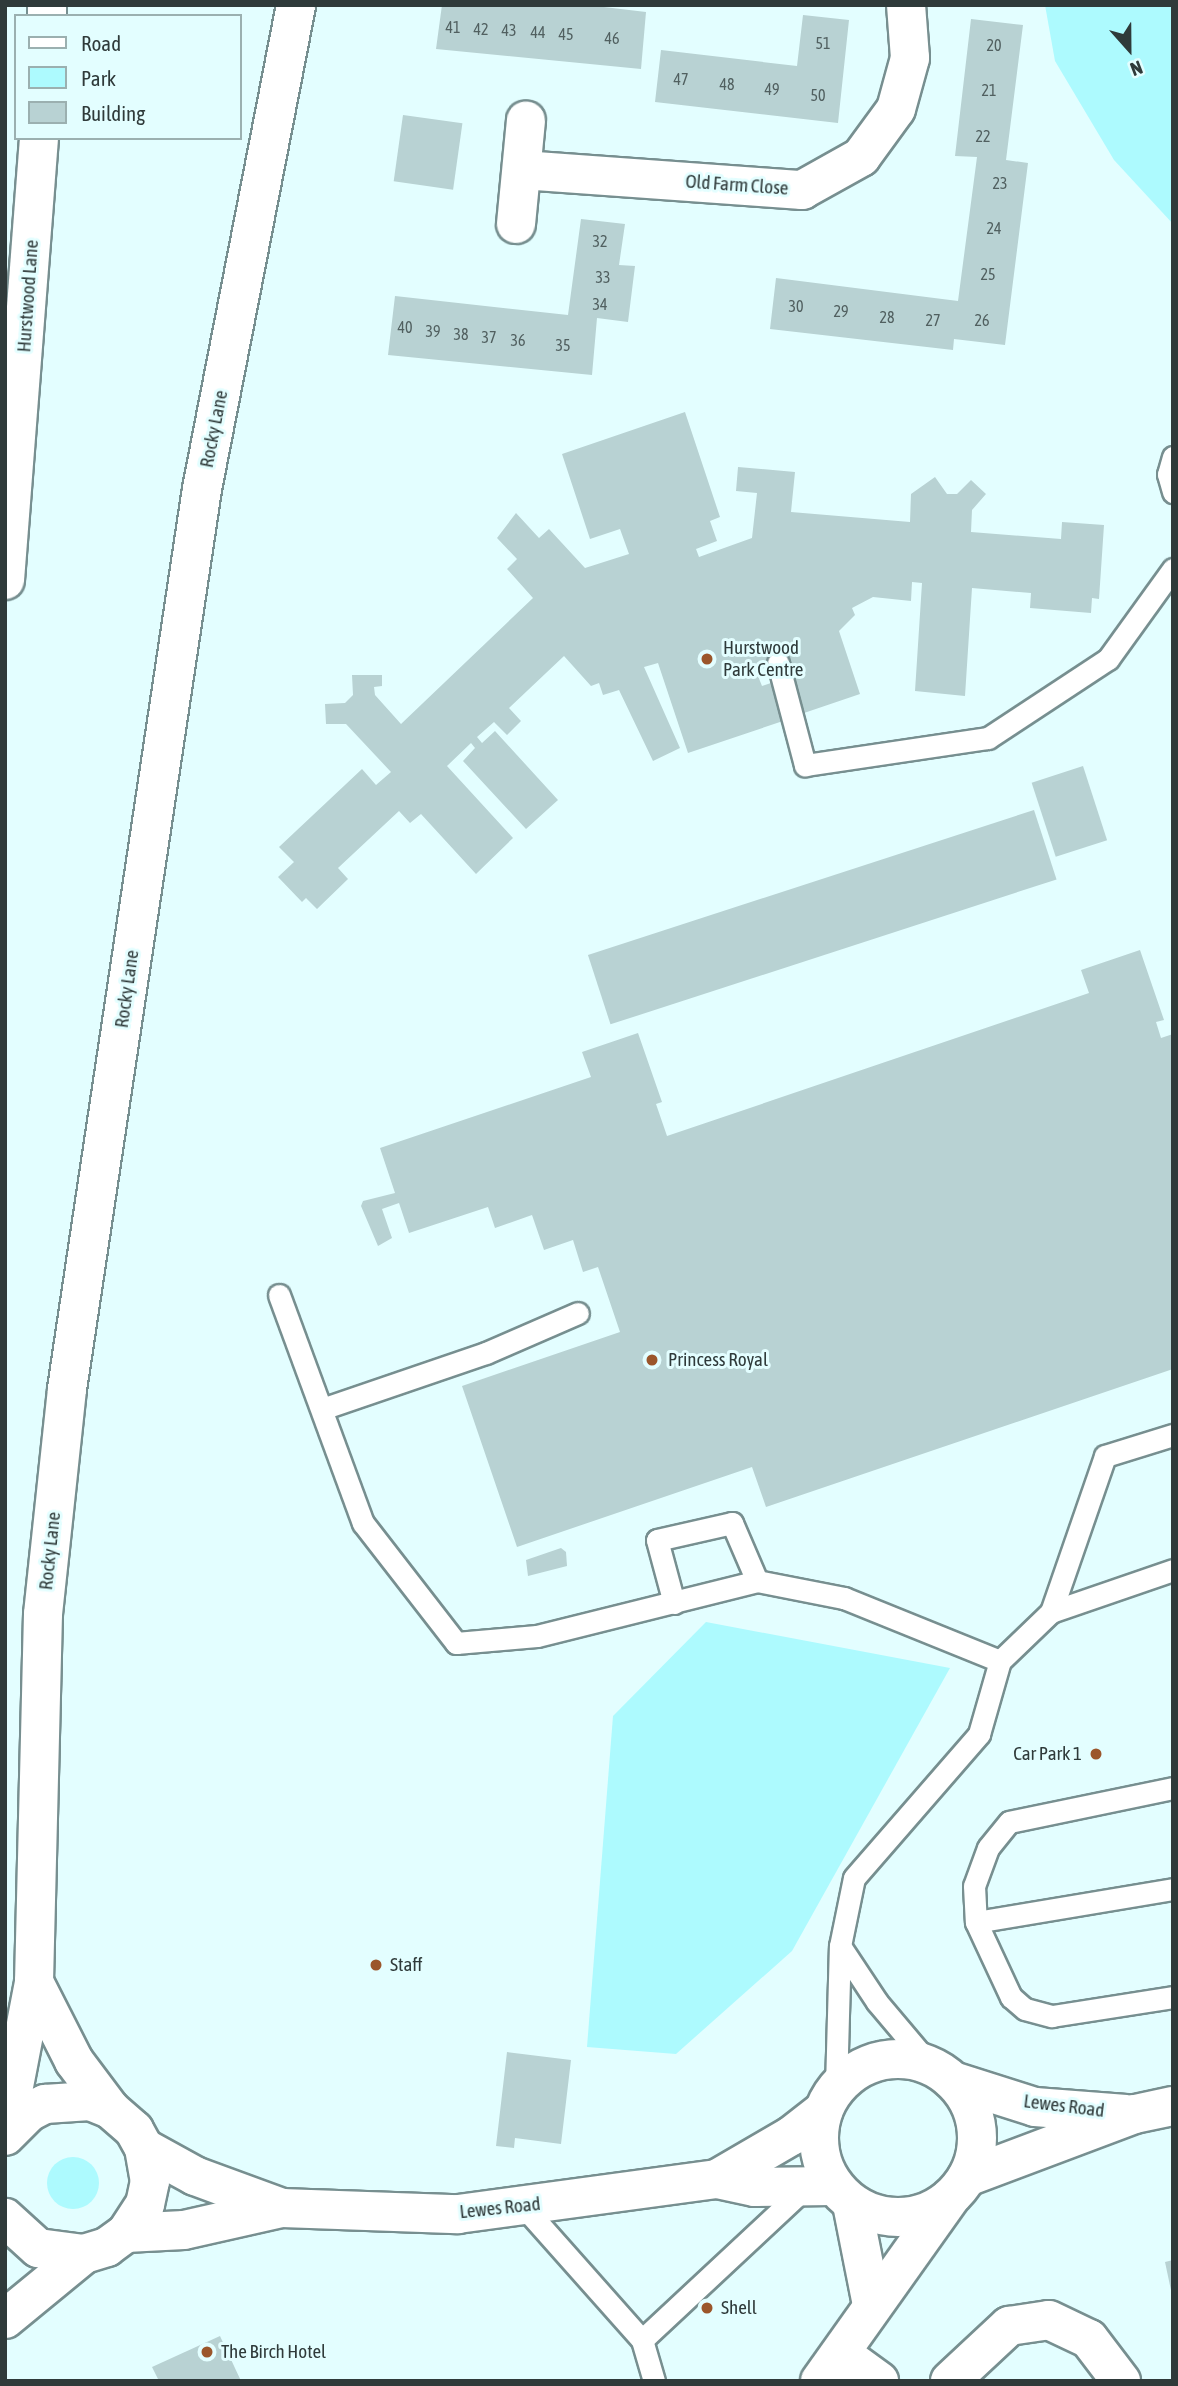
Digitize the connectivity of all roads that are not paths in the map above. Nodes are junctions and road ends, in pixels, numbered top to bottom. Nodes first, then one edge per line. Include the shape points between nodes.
1 (296, 5) edge
2 (906, 5) edge
3 (526, 120) dead end
4 (39, 140) edge
5 (523, 170) junction
6 (516, 224) dead end
7 (1173, 457) edge
8 (1173, 492) edge
9 (1173, 569) edge
10 (5, 580) edge
11 (778, 663) dead end
12 (279, 1295) dead end
13 (578, 1313) dead end
14 (322, 1409) junction
15 (1173, 1436) edge
16 (1173, 1570) edge
17 (757, 1581) junction
18 (674, 1603) junction
19 (1051, 1612) junction
20 (1000, 1661) junction
21 (1173, 1788) edge
22 (1173, 1889) edge
23 (976, 1922) junction
24 (840, 1946) junction
25 (34, 1982) junction
26 (1173, 1997) edge
27 (942, 2074) junction
28 (830, 2099) junction
29 (1173, 2106) edge
30 (110, 2109) junction
31 (1135, 2114) junction
32 (5, 2135) edge
33 (144, 2148) junction
34 (717, 2179) junction
35 (958, 2188) junction
36 (831, 2192) junction
37 (523, 2206) junction
38 (282, 2207) junction
39 (5, 2218) edge
40 (126, 2234) junction
41 (84, 2254) junction
42 (872, 2305) junction
43 (5, 2319) edge
44 (642, 2340) junction
45 (831, 2367) edge
46 (654, 2381) edge
47 (879, 2381) edge
48 (950, 2381) edge
49 (1121, 2381) edge

1 - 25 main road, Rocky Lane via 202,489 67,1389 43,1614
2 - 5 main road, Old Farm Close via 911,58 897,109 861,157 802,190
3 - 5 main road
4 - 10 main road, Hurstwood Lane
5 - 6 main road
7 - 8 lane via 1168,474
9 - 11 lane via 1108,659 988,738 805,765
12 - 14 lane
13 - 14 lane via 486,1353
14 - 18 lane via 363,1523 456,1643 537,1636
15 - 19 lane via 1105,1456
16 - 19 lane
17 - 18 lane
17 - 18 lane via 732,1523 657,1540
17 - 20 lane via 844,1598
19 - 20 lane
20 - 24 lane via 979,1734 854,1878
21 - 23 lane via 1009,1822 988,1848 974,1886
22 - 23 lane
23 - 26 lane via 1011,1997 1024,2009 1052,2017
24 - 27 lane via 877,2002
24 - 28 lane
25 - 30 main road, Rocky Lane via 74,2061
25 - 32 main road, Rocky Lane
27 - 28 main road via 906,2059 880,2061 856,2070
27 - 31 main road, Lewes Road via 1035,2107
27 - 35 main road via 968,2102 977,2127 976,2154
28 - 34 main road via 790,2136
28 - 36 main road via 820,2150
29 - 31 main road, Lewes Road
30 - 32 main road via 77,2099 45,2104
30 - 33 main road, Rocky Lane via 134,2130
31 - 35 main road, Lewes Road
33 - 38 main road, Lewes Road via 195,2176
33 - 40 main road via 149,2191
34 - 36 main road via 755,2187
34 - 37 main road, Lewes Road
35 - 36 main road via 928,2212 902,2218 876,2215
35 - 42 main road
36 - 42 main road
36 - 44 lane
37 - 38 main road, Lewes Road via 458,2214
37 - 44 lane
38 - 40 main road, Lewes Road via 184,2230
39 - 41 main road via 38,2248 68,2256
40 - 41 main road via 107,2247
41 - 43 main road
42 - 45 main road
44 - 46 lane
45 - 47 main road
48 - 49 main road via 1009,2326 1049,2320 1089,2339

